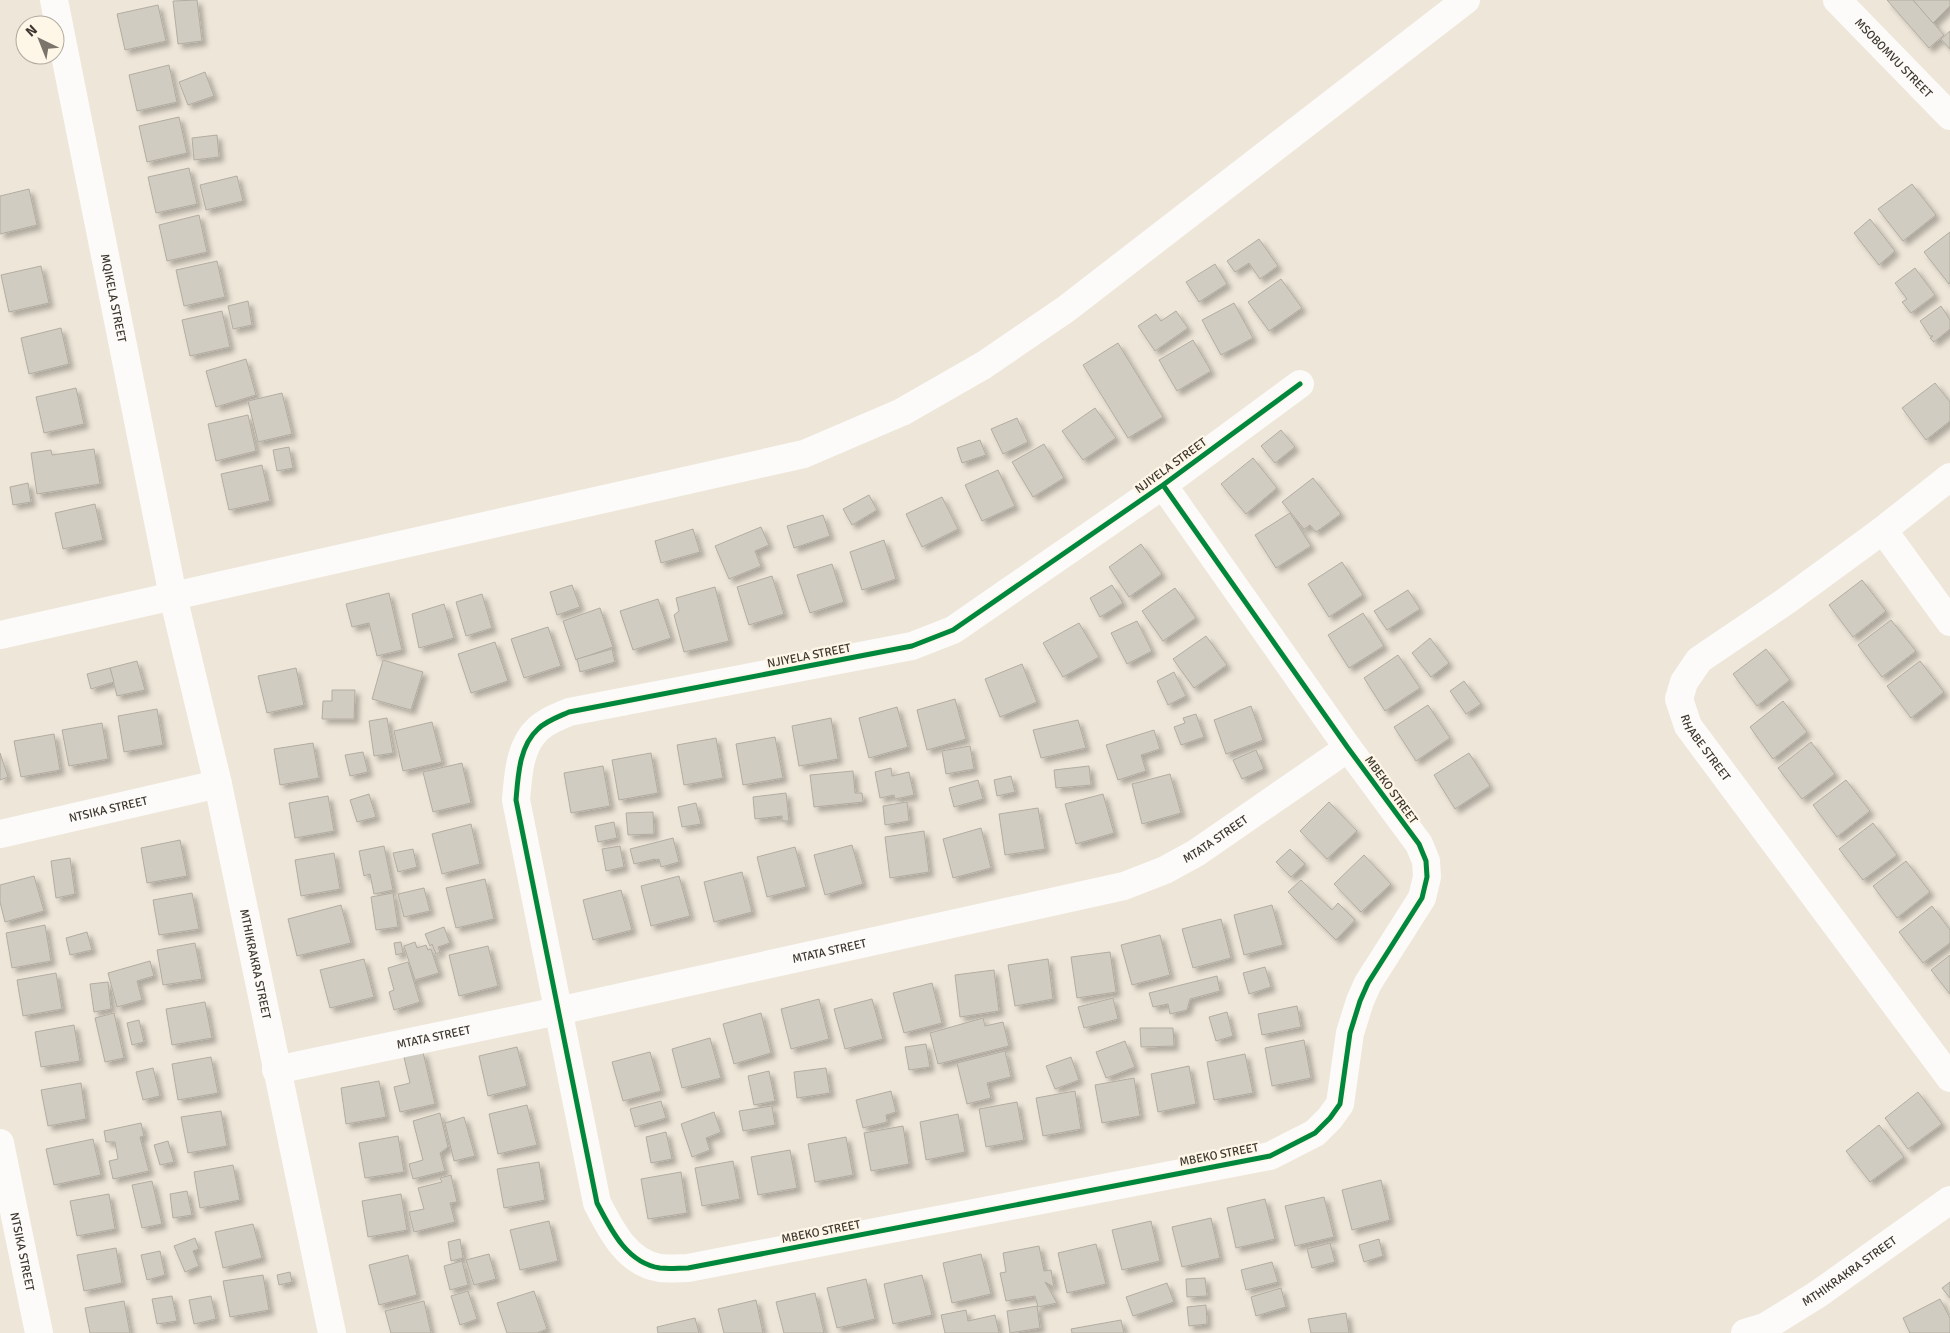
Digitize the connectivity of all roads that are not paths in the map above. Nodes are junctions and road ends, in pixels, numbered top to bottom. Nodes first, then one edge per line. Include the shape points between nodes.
1 (54, 0) edge
2 (1466, 0) edge
3 (1837, 0) edge
4 (1950, 116) edge
5 (1300, 384) dead end
6 (1950, 478) edge
7 (1163, 485) junction
8 (1883, 530) junction
9 (173, 596) junction
10 (1950, 622) edge
11 (0, 634) edge
12 (1348, 748) junction
13 (218, 784) junction
14 (0, 834) edge
15 (558, 1011) junction
16 (276, 1070) junction
17 (1950, 1078) edge
18 (0, 1143) edge
19 (1950, 1200) edge
20 (39, 1333) edge
21 (332, 1333) edge
22 (1745, 1333) edge

1 - 9 street, MQIKELA STREET
2 - 9 street via 1066,309 984,365 902,412 804,454
3 - 4 street, MSOBOMVU STREET
5 - 7 street, NJIYELA STREET
6 - 8 street, RHABE STREET
7 - 12 street, MBEKO STREET
7 - 15 street, NJIYELA STREET via 953,630 931,640 569,712 536,730 520,764 516,800
8 - 10 street
8 - 17 street, RHABE STREET via 1698,660 1684,682 1679,699 1688,726
9 - 11 street
9 - 13 street, MTHIKRAKRA STREET
12 - 15 street, MTATA STREET via 1196,853 1165,870 1124,886
12 - 15 street, MBEKO STREET via 1419,844 1426,861 1427,877 1422,898 1368,983 1360,1002 1350,1033 1340,1104 1314,1132 1270,1156 688,1268 659,1268 635,1258 613,1234 597,1203
13 - 14 street, NTSIKA STREET
13 - 16 street, MTHIKRAKRA STREET
15 - 16 street, MTATA STREET
16 - 21 street, MTHIKRAKRA STREET
18 - 20 street, NTSIKA STREET
19 - 22 street, MTHIKRAKRA STREET via 1818,1294 1765,1327

